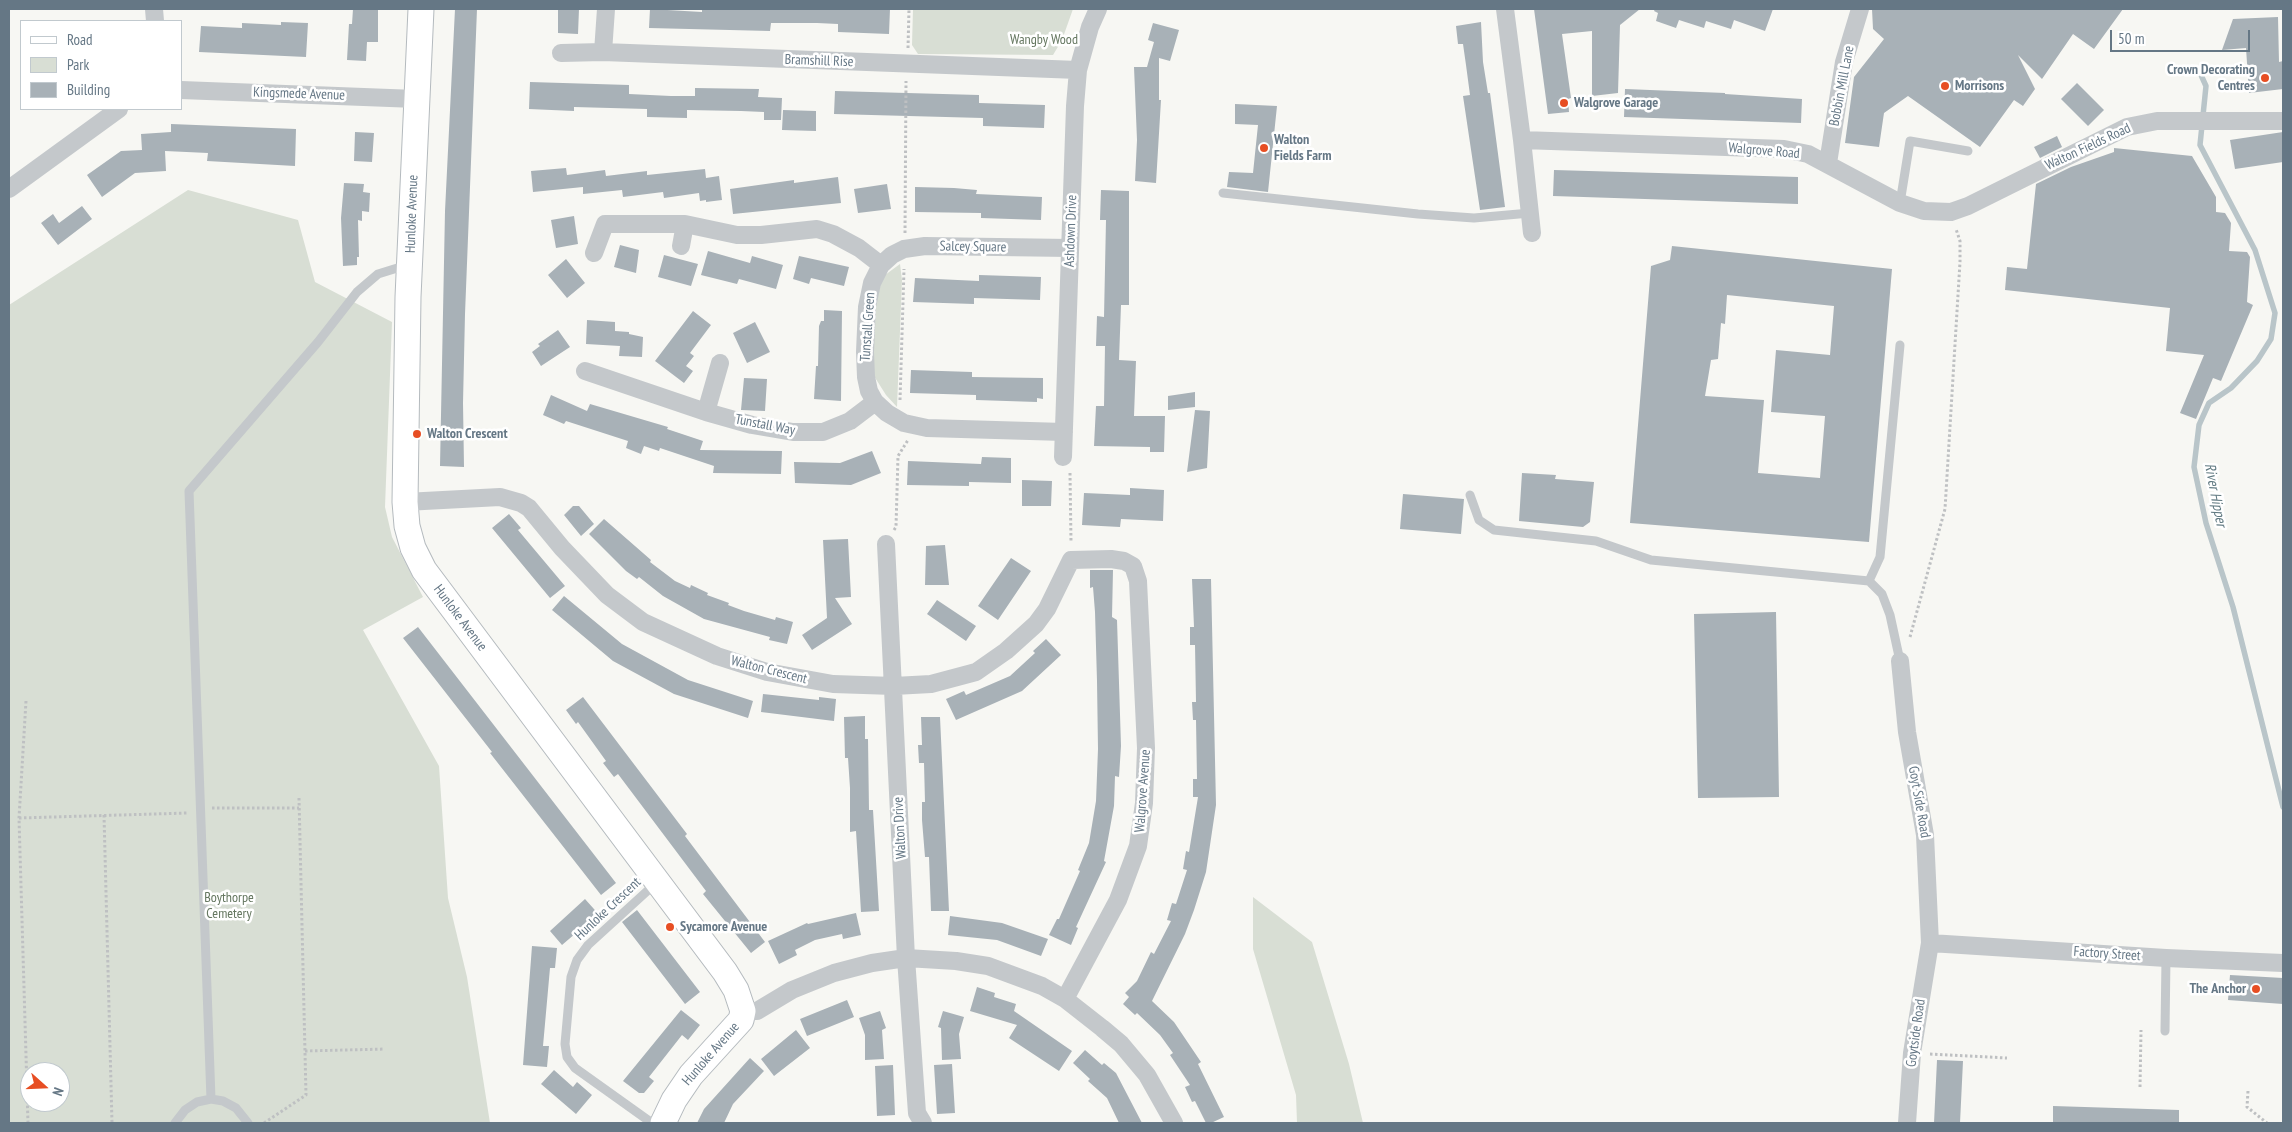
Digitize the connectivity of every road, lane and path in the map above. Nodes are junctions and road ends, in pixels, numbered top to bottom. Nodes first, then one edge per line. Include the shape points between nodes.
1 (421, 9) edge
2 (606, 9) edge
3 (909, 9) edge
4 (1098, 9) edge
5 (1505, 9) edge
6 (1860, 9) edge
7 (561, 52) dead end
8 (603, 52) junction
9 (907, 65) junction
10 (1078, 70) junction
11 (182, 90) edge
12 (416, 99) junction
13 (118, 110) edge
14 (2283, 121) edge
15 (1522, 140) junction
16 (1968, 151) dead end
17 (1828, 163) junction
18 (9, 189) edge
19 (1223, 193) dead end
20 (1988, 195) joint
21 (1900, 203) junction
22 (1951, 212) junction
23 (1530, 213) junction
24 (685, 224) junction
25 (1532, 233) dead end
26 (681, 246) dead end
27 (1070, 248) junction
28 (594, 253) dead end
29 (410, 264) junction
30 (881, 266) junction
31 (1900, 345) dead end
32 (720, 363) dead end
33 (585, 371) dead end
34 (875, 402) junction
35 (706, 412) junction
36 (904, 423) junction
37 (1064, 432) junction
38 (1063, 457) joint
39 (1470, 495) dead end
40 (405, 502) junction
41 (886, 544) joint
42 (1071, 560) junction
43 (1869, 581) junction
44 (1900, 661) junction
45 (894, 686) junction
46 (26, 701) dead end
47 (299, 798) dead end
48 (299, 808) junction
49 (200, 810) junction
50 (104, 815) junction
51 (18, 818) junction
52 (658, 882) junction
53 (1930, 943) junction
54 (906, 958) junction
55 (2166, 958) junction
56 (2283, 963) edge
57 (1065, 999) junction
58 (743, 1011) junction
59 (2141, 1030) dead end
60 (2166, 1031) dead end
61 (385, 1049) dead end
62 (305, 1051) junction
63 (1912, 1053) junction
64 (2007, 1058) dead end
65 (2140, 1087) dead end
66 (2248, 1091) dead end
67 (211, 1099) junction
68 (917, 1120) edge
69 (28, 1123) edge
70 (112, 1123) edge
71 (175, 1123) edge
72 (248, 1123) edge
73 (264, 1123) edge
74 (652, 1123) edge
75 (663, 1123) edge
76 (1174, 1123) edge
77 (1907, 1123) edge
78 (2267, 1123) edge

1 - 12 street, Hunloke Avenue
2 - 8 street
3 - 9 path
4 - 10 street, Ashdown Drive
5 - 15 street
6 - 17 street, Bobbin Mill Lane via 1844,62
7 - 8 street, Bramshill Rise
8 - 9 street, Bramshill Rise
9 - 10 street, Bramshill Rise
10 - 27 street, Ashdown Drive
11 - 12 street, Kingsmede Avenue
12 - 29 street, Hunloke Avenue
13 - 18 street
14 - 20 street, Walton Fields Road via 2157,120 2127,127
15 - 17 street, Walgrove Road via 1784,149 1808,154
15 - 23 street
16 - 21 lane via 1910,141
17 - 21 street, Walgrove Road
19 - 23 lane via 1397,213 1474,218
20 - 22 street, Walgrove Road
21 - 22 street, Walgrove Road via 1924,212
22 - 44 path via 1960,241 1946,509 1912,632
23 - 25 street
24 - 26 street
24 - 28 street via 605,224
24 - 30 street via 737,235 816,229 859,248
27 - 30 street, Salcey Square via 914,246 892,255
27 - 37 street, Ashdown Drive
29 - 40 street, Hunloke Avenue
29 - 49 lane via 378,274 357,292 189,491
30 - 34 street, Tunstall Green via 872,283 867,307 865,352 866,377
31 - 43 lane via 1880,557
32 - 35 street
33 - 35 street, Tunstall Way
34 - 35 street, Tunstall Way via 850,421 823,432 793,432 752,425
34 - 36 street
36 - 37 street via 927,428
36 - 41 path via 908,442 898,456 896,527
37 - 38 street, Ashdown Drive
38 - 42 path via 1070,469
39 - 43 lane via 1479,520 1494,530 1596,540 1651,560
40 - 45 street, Walton Crescent via 511,499 528,508 607,595 643,622 672,637 767,672 833,684
40 - 52 street, Hunloke Avenue via 413,548 424,570
41 - 45 street, Walton Drive
42 - 45 street, Walton Crescent via 1036,624 992,662 976,672 954,679
42 - 57 street, Walgrove Avenue via 1111,559 1133,566 1138,581 1146,748 1144,804 1138,846 1118,900
43 - 44 lane via 1882,594
44 - 53 street, Goyt Side Road via 1906,732 1925,835
45 - 54 street, Walton Drive
46 - 51 path
47 - 48 path
48 - 49 path
48 - 62 path
49 - 50 path
49 - 67 lane
50 - 51 path
50 - 70 path
51 - 69 path
52 - 58 street, Hunloke Avenue via 725,972
52 - 74 lane, Hunloke Crescent via 577,960 571,977 565,1044 567,1057 575,1068
53 - 55 street, Factory Street
53 - 63 street, Goytside Road
54 - 57 street via 988,966 1017,975
54 - 58 street via 834,973 792,990 757,1011
54 - 68 street, Walton Drive
55 - 56 street, Factory Street
55 - 60 lane
57 - 76 street via 1136,1061
58 - 75 street, Hunloke Avenue via 736,1028 691,1075
59 - 65 path
61 - 62 path
62 - 73 path via 306,1095
63 - 64 path
63 - 77 street, Goytside Road
66 - 78 path via 2247,1107
67 - 71 lane via 197,1102
67 - 72 lane via 236,1108

